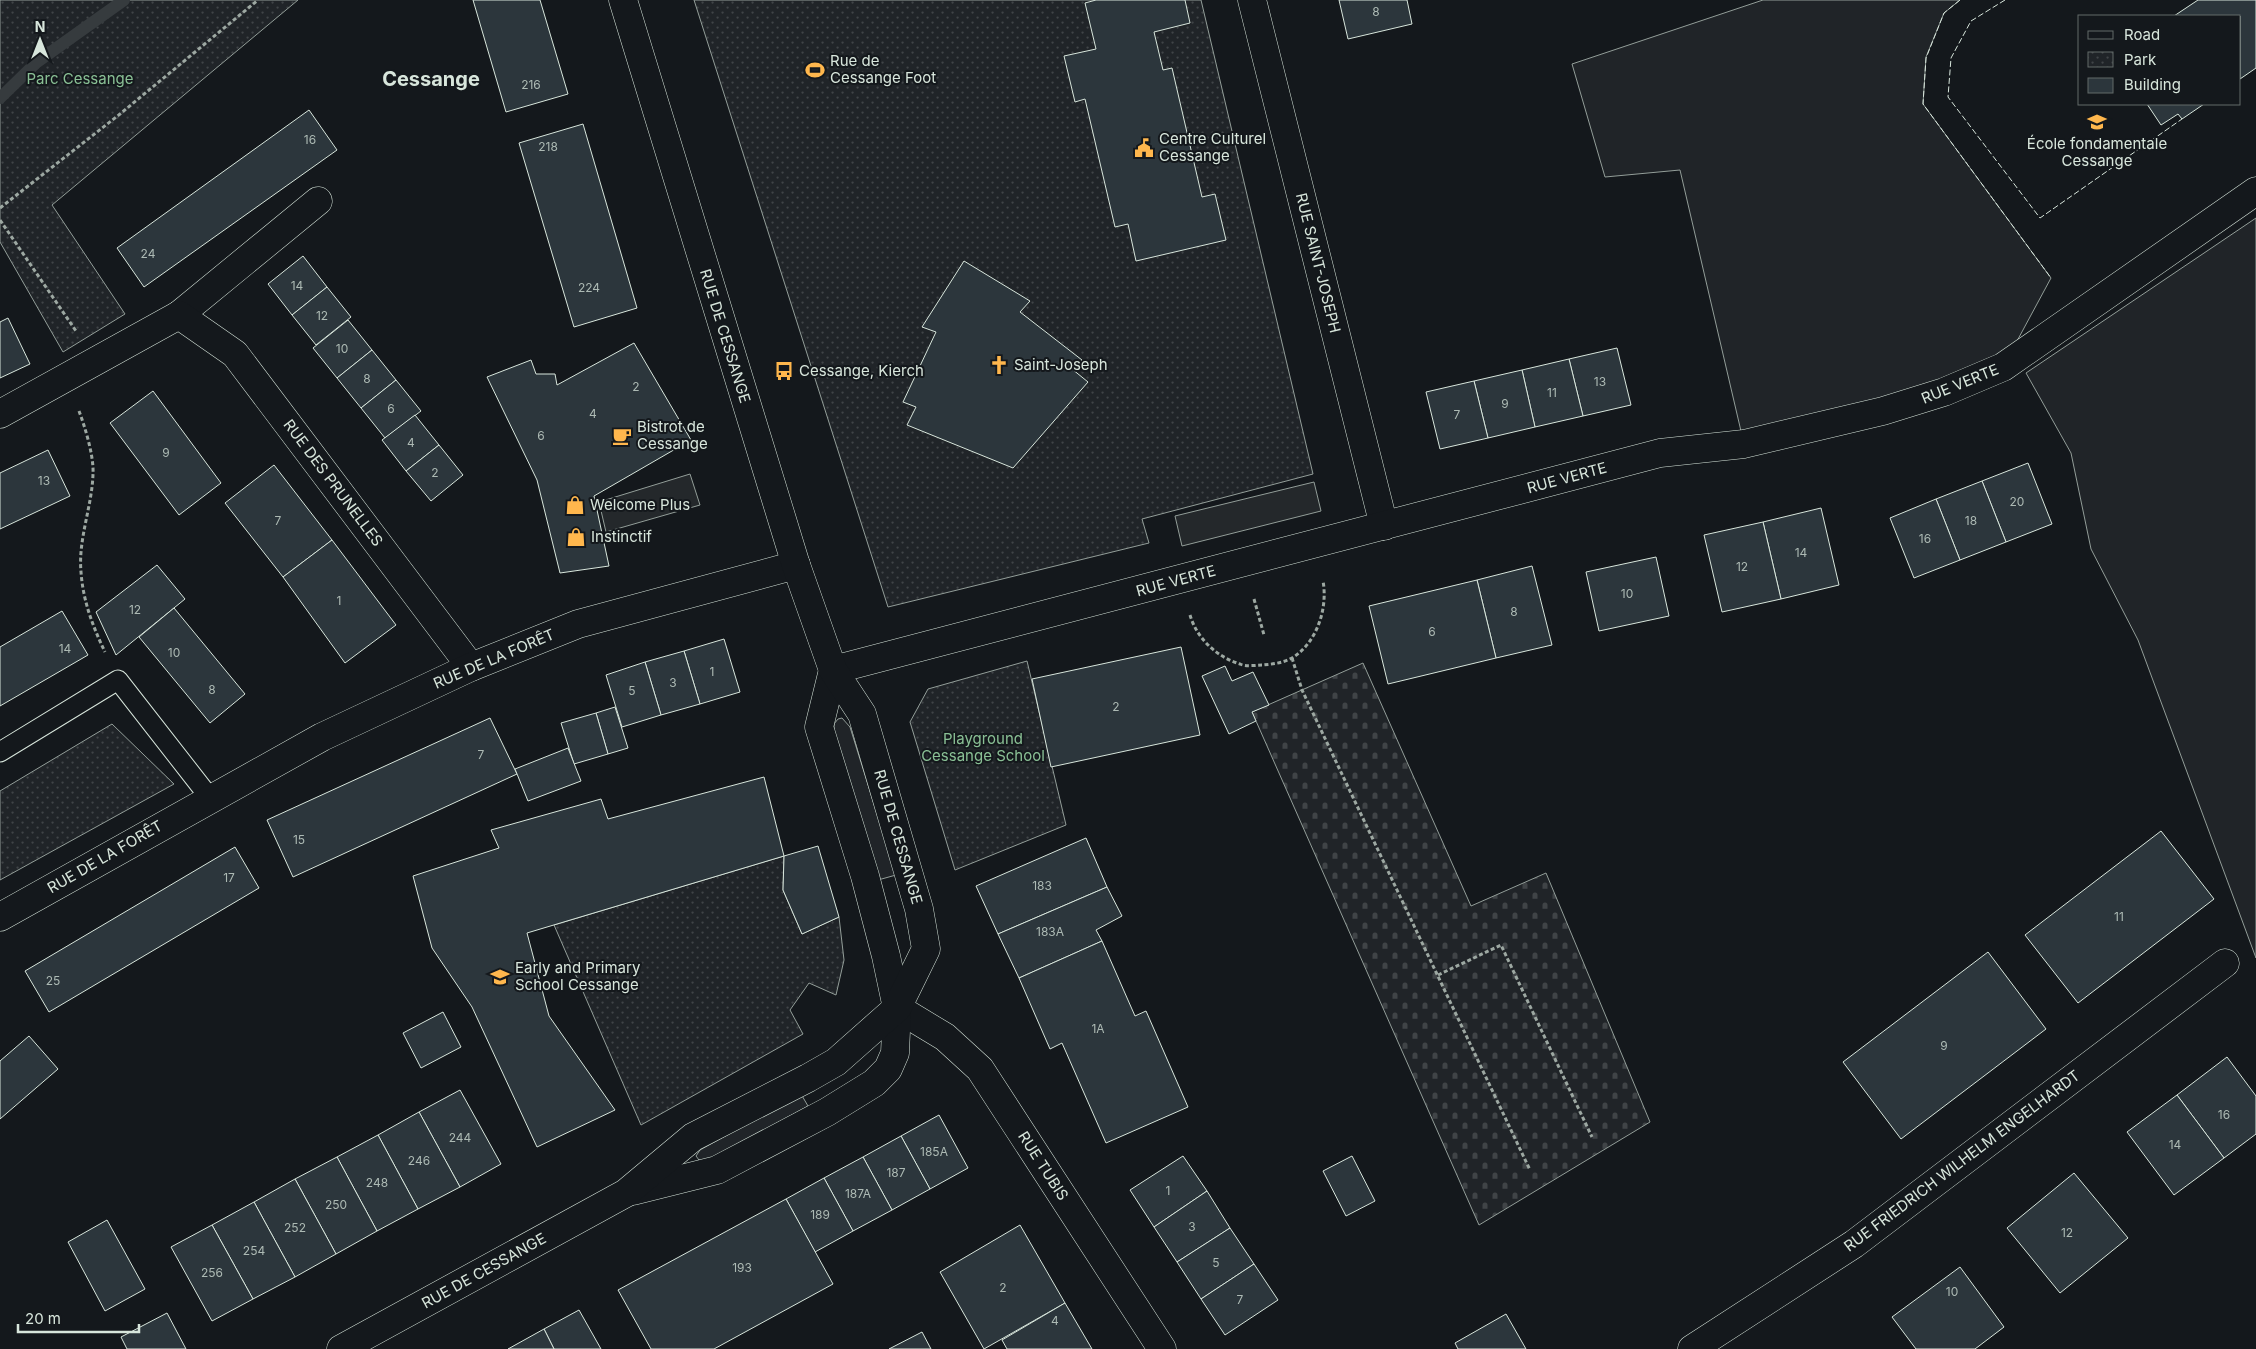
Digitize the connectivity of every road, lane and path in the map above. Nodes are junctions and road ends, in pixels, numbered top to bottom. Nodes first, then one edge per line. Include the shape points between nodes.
1 (258, 0) edge
2 (623, 0) edge
3 (1252, 0) edge
4 (2256, 191) edge
5 (318, 201) dead end
6 (0, 208) edge
7 (0, 220) edge
8 (179, 315) junction
9 (79, 336) dead end
10 (78, 408) dead end
11 (0, 414) edge
12 (1384, 526) junction
13 (796, 565) junction
14 (1323, 580) dead end
15 (1254, 599) dead end
16 (1190, 615) dead end
17 (1264, 635) dead end
18 (1292, 658) junction
19 (471, 667) junction
20 (833, 670) junction
21 (118, 680) junction
22 (0, 752) edge
23 (210, 798) junction
24 (0, 917) edge
25 (2225, 964) dead end
26 (1438, 975) junction
27 (897, 1008) junction
28 (1592, 1137) dead end
29 (1530, 1170) dead end
30 (626, 1193) junction
31 (341, 1349) edge
32 (1162, 1349) edge
33 (1692, 1349) edge

1 - 6 path
2 - 13 street, RUE DE CESSANGE
3 - 12 street, RUE SAINT-JOSEPH
4 - 12 street, RUE VERTE via 2004,367 1944,392 1882,411 1744,444 1660,453
5 - 8 street
7 - 9 path
8 - 11 street
8 - 19 street, RUE DES PRUNELLES via 235,354
10 - 21 path via 85,427 93,473 84,520 81,572 91,622
12 - 20 street, RUE VERTE
13 - 19 street, RUE DE LA FORÊT via 578,624
13 - 20 street, RUE DE CESSANGE
14 - 18 path via 1322,620 1304,648
15 - 17 path
16 - 18 path via 1192,623 1212,650 1241,665 1275,664
18 - 26 path via 1302,690
19 - 23 street, RUE DE LA FORÊT via 322,737
20 - 27 street, RUE DE CESSANGE via 819,727 865,876
20 - 27 street, RUE DE CESSANGE via 862,714 919,909 926,949
21 - 22 lane
21 - 23 lane
23 - 24 street, RUE DE LA FORÊT
25 - 33 street, RUE FRIEDRICH WILHELM ENGELHARDT via 1854,1244
26 - 28 path via 1501,944
26 - 29 path
27 - 30 street, RUE DE CESSANGE via 836,1062 693,1137
27 - 30 street, RUE DE CESSANGE via 895,1053 888,1069 874,1083 716,1170
27 - 32 street, RUE TUBIS via 945,1037 980,1069
30 - 31 street, RUE DE CESSANGE

